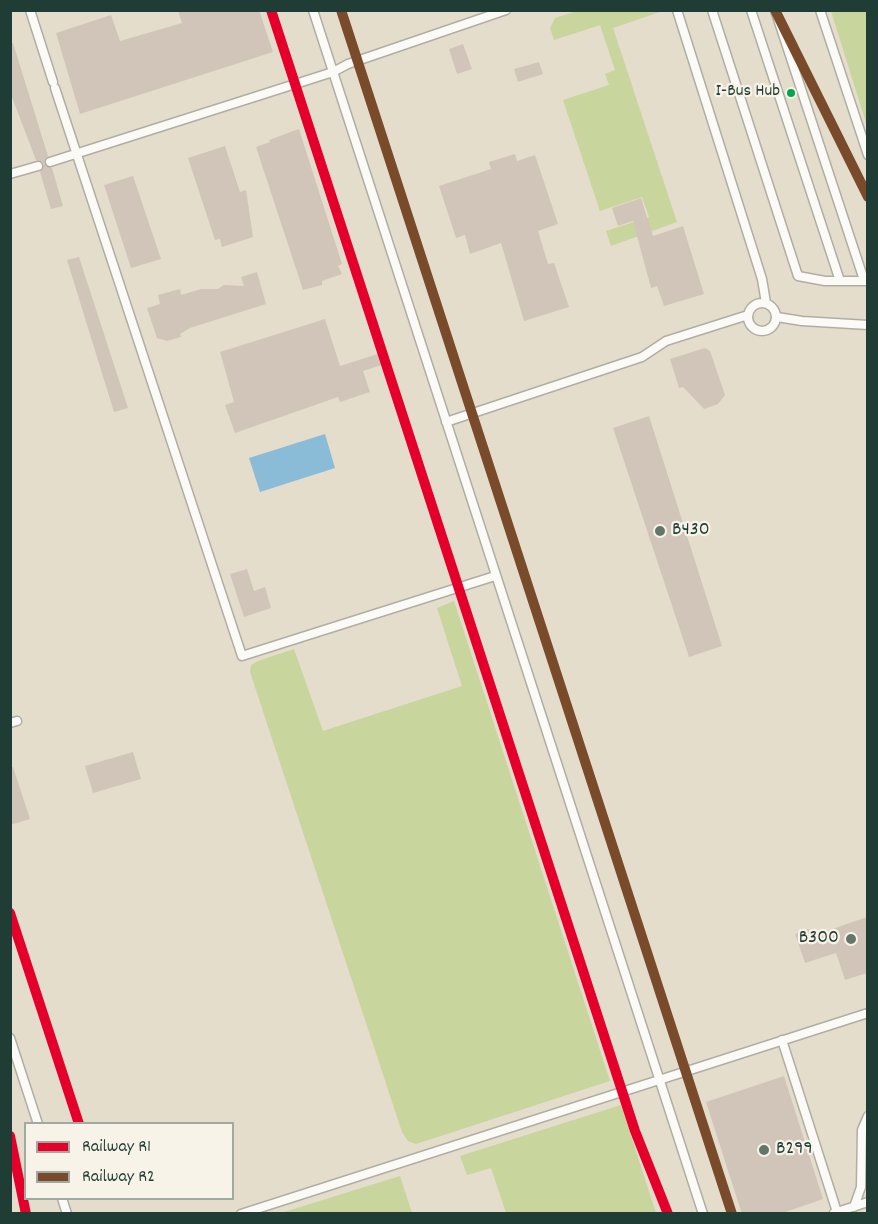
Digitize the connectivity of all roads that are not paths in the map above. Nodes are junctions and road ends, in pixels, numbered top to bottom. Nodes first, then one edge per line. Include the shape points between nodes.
1 (30, 10) edge
2 (313, 10) edge
3 (506, 10) edge
4 (677, 10) edge
5 (712, 10) edge
6 (751, 10) edge
7 (775, 10) edge
8 (820, 10) edge
9 (333, 72) junction
10 (77, 154) junction
11 (867, 155) edge
12 (50, 162) dead end
13 (38, 166) dead end
14 (11, 171) edge
15 (866, 280) edge
16 (840, 281) junction
17 (766, 303) junction
18 (748, 315) junction
19 (777, 317) junction
20 (867, 326) edge
21 (446, 422) junction
22 (495, 576) junction
23 (867, 1013) edge
24 (10, 1038) edge
25 (782, 1040) junction
26 (660, 1078) junction
27 (867, 1116) edge
28 (37, 1122) edge
29 (867, 1202) edge
30 (854, 1207) junction
31 (835, 1213) edge
32 (241, 1214) edge
33 (703, 1214) edge

1 - 10 lane
2 - 9 lane
3 - 9 lane
4 - 17 lane via 762,279
5 - 16 lane via 798,276
6 - 16 lane
7 - 15 lane
8 - 11 lane
9 - 10 lane
9 - 21 lane
10 - 12 lane
10 - 22 lane via 242,656
13 - 14 lane
15 - 16 lane
17 - 18 lane via 752,307
17 - 19 lane via 774,308
18 - 19 lane via 753,328 762,332 774,326
18 - 21 lane via 666,341 642,357
19 - 20 lane
21 - 22 lane
22 - 26 lane
23 - 25 lane
24 - 28 lane
25 - 26 lane
25 - 31 lane
26 - 32 lane
26 - 33 lane
27 - 30 lane via 862,1130 861,1187
29 - 30 lane
30 - 31 lane

